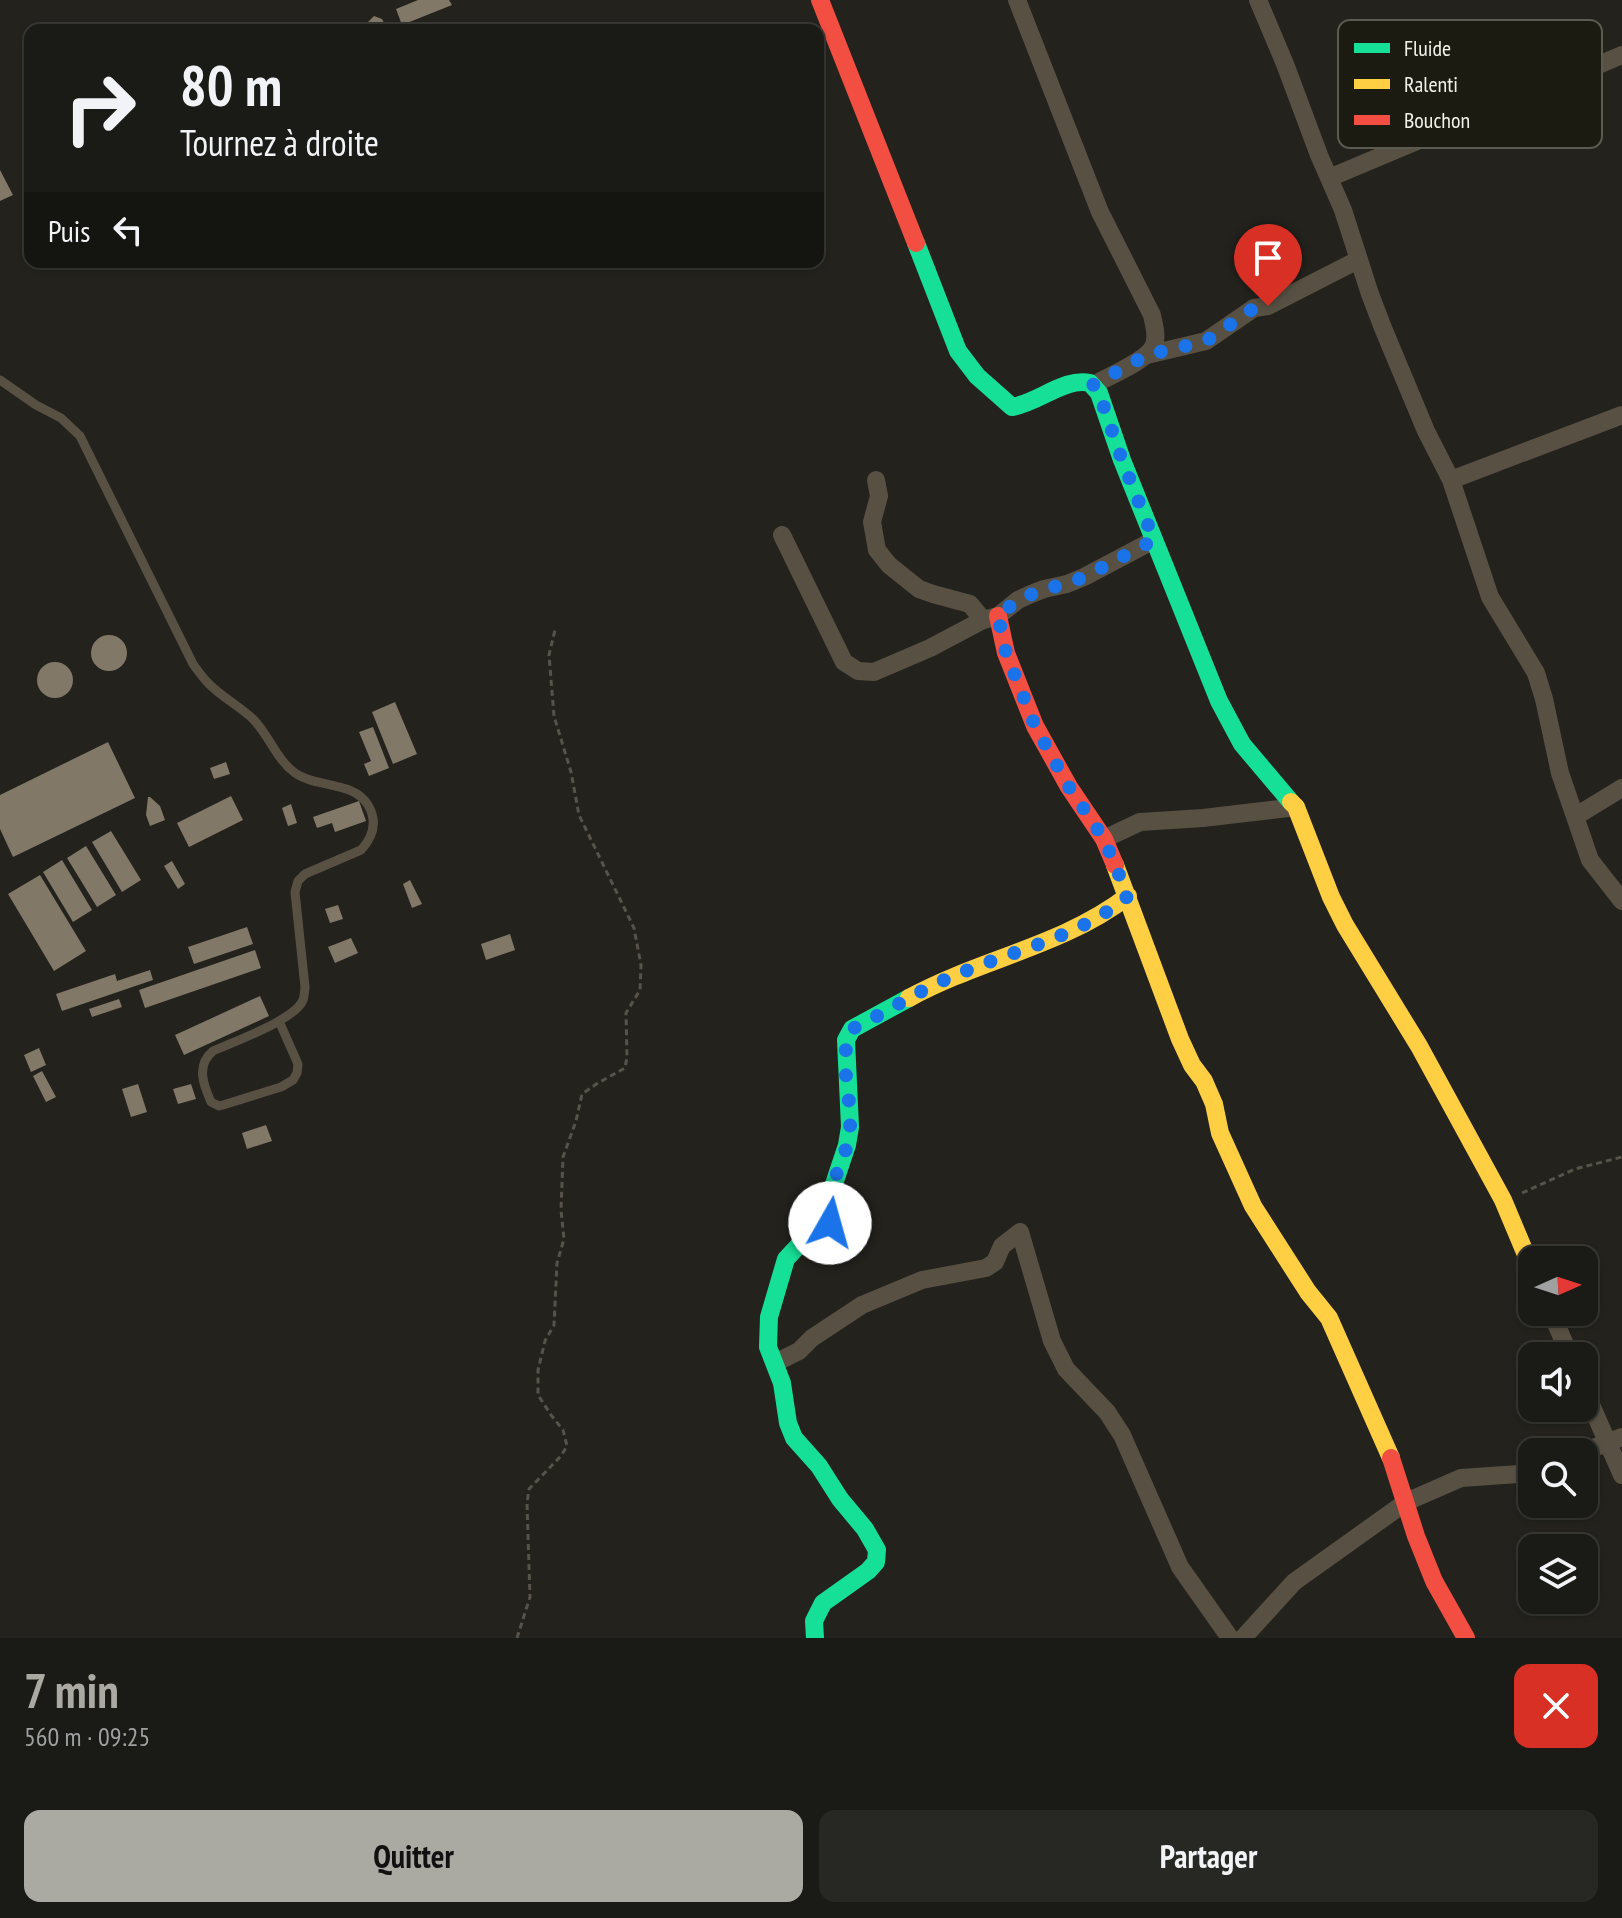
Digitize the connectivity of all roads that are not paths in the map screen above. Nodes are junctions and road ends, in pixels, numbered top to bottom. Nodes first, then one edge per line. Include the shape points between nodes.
1 (820, 0) edge
2 (1017, 0) edge
3 (1258, 0) edge
4 (1622, 55) edge
5 (1602, 63) edge
6 (1400, 148) edge
7 (1329, 178) junction
8 (1358, 260) junction
9 (1147, 355) junction
10 (0, 380) edge
11 (1093, 385) junction
12 (1622, 415) edge
13 (876, 480) dead end
14 (1451, 480) junction
15 (782, 535) dead end
16 (1154, 540) junction
17 (990, 618) junction
18 (1622, 788) edge
19 (1296, 807) junction
20 (1576, 816) junction
21 (1104, 839) junction
22 (1128, 896) junction
23 (1622, 901) edge
24 (279, 1021) junction
25 (1522, 1246) edge
26 (775, 1363) junction
27 (1598, 1412) edge
28 (1615, 1440) edge
29 (1518, 1474) edge
30 (1622, 1475) edge
31 (1406, 1502) junction
32 (815, 1638) edge
33 (1230, 1638) edge
34 (1243, 1638) edge
35 (1466, 1638) edge

1 - 11 street via 958,351 1012,407 1076,382
2 - 9 street via 1100,212 1152,315 1156,332
3 - 7 street
4 - 5 street
6 - 7 street
7 - 8 street
8 - 9 street via 1268,306 1254,308 1206,341
8 - 14 street
9 - 11 street
10 - 24 lane via 80,436 193,664 207,682 254,720 296,774 355,792 368,805 373,822 367,844 298,881 304,999
11 - 16 street
12 - 14 street
13 - 17 street via 879,496 872,522 877,550 889,565 919,589 970,604
14 - 20 street via 1490,597 1536,673
15 - 17 street via 844,662 858,671 874,672
16 - 17 street via 1084,577 1018,600
16 - 19 street via 1219,701 1242,744
17 - 21 street via 1035,726
18 - 20 street
19 - 21 street via 1140,822
19 - 25 street via 1345,925 1419,1046
20 - 23 street via 1590,860
21 - 22 street
22 - 26 street via 1096,920 954,975 852,1029 846,1040 850,1127 829,1199 830,1223 786,1259 769,1317 768,1347
22 - 31 street via 1180,1039 1204,1081 1220,1133 1253,1206 1329,1318
24 - 24 lane via 206,1056 202,1074 211,1102 223,1105 293,1080 298,1064
26 - 32 street via 794,1438 877,1550 868,1571 823,1603 814,1621
26 - 33 street via 862,1305 922,1280 986,1268 1020,1232 1052,1341 1066,1369 1122,1435 1180,1567
27 - 28 street
28 - 30 street
29 - 31 street via 1461,1478
31 - 34 street via 1294,1582
31 - 35 street via 1434,1581

